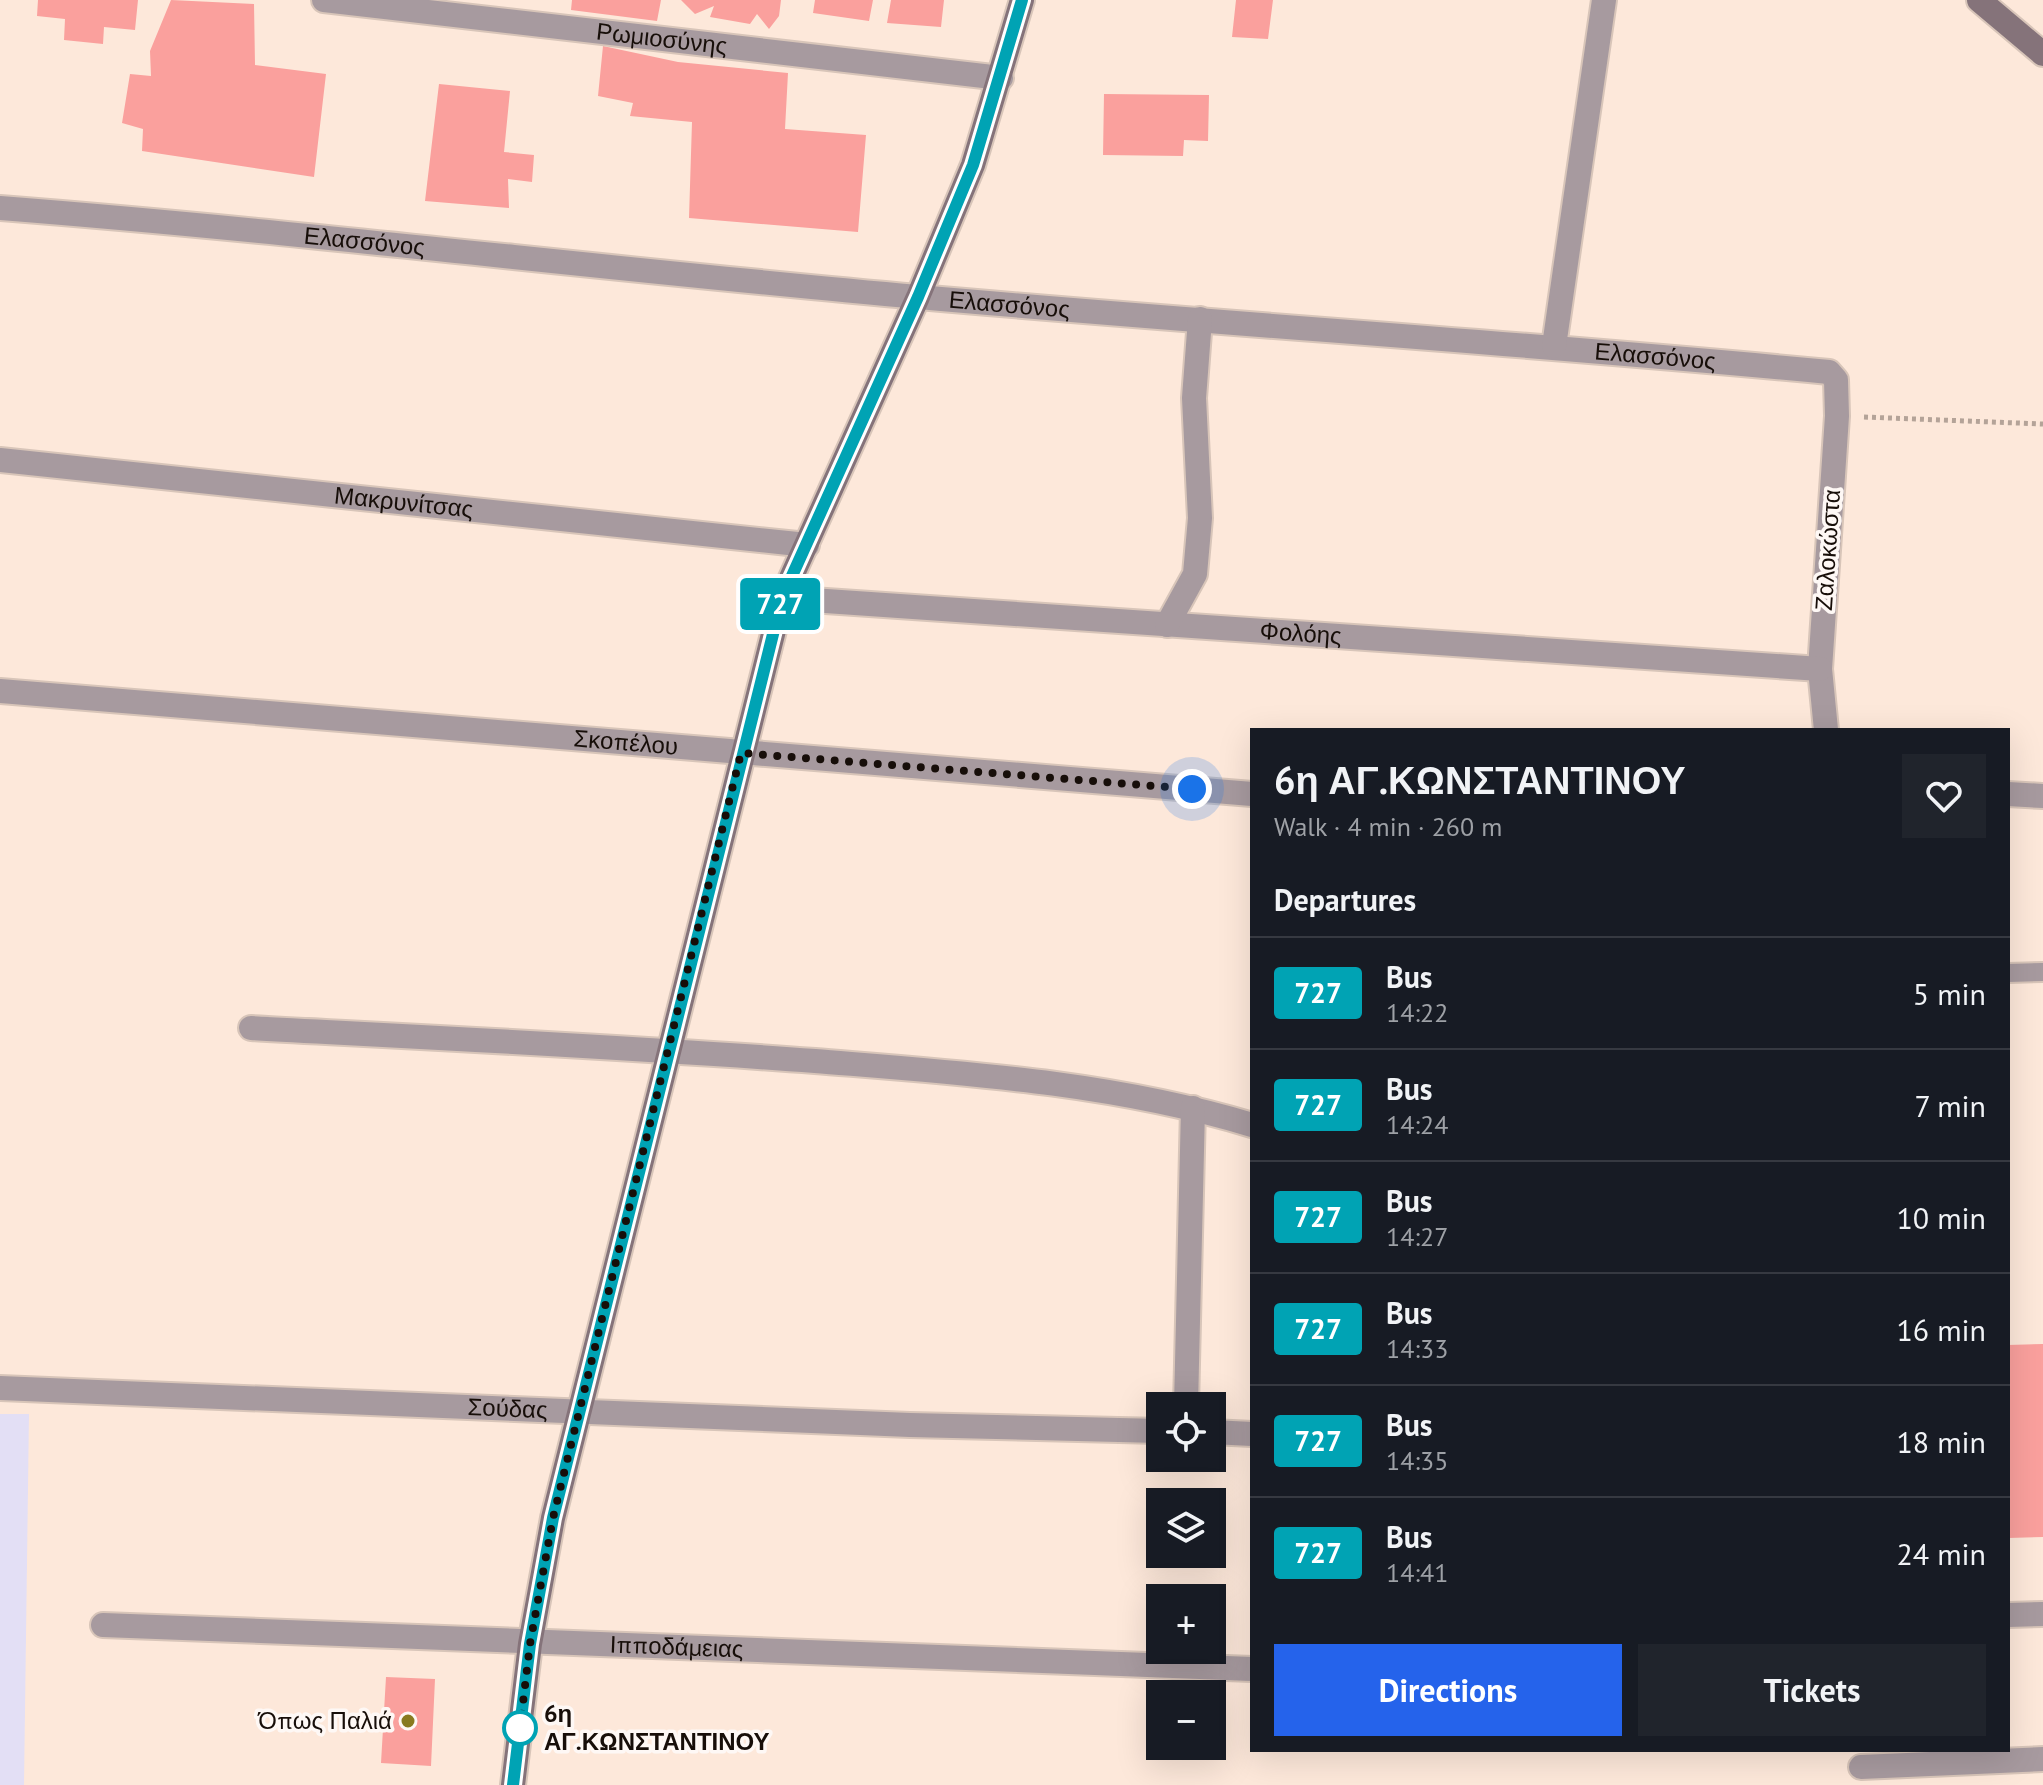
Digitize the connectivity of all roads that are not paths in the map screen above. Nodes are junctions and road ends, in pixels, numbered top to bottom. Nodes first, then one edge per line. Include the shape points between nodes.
1 (324, 0) edge
2 (1022, 0) edge
3 (1604, 0) edge
4 (1979, 0) edge
5 (410, 5) edge
6 (2043, 54) edge
7 (1001, 78) junction
8 (0, 208) edge
9 (918, 297) junction
10 (1200, 319) junction
11 (1554, 346) junction
12 (1829, 372) joint
13 (0, 460) edge
14 (807, 545) junction
15 (782, 598) junction
16 (1167, 625) junction
17 (1820, 669) junction
18 (0, 691) edge
19 (1826, 728) edge
20 (741, 753) junction
21 (1250, 794) edge
22 (2010, 794) edge
23 (2043, 796) edge
24 (2043, 972) edge
25 (2010, 973) edge
26 (251, 1028) dead end
27 (667, 1050) junction
28 (1193, 1108) junction
29 (1250, 1124) edge
30 (0, 1388) edge
31 (1186, 1392) edge
32 (578, 1410) junction
33 (1146, 1430) edge
34 (1226, 1433) edge
35 (1250, 1434) edge
36 (2043, 1614) edge
37 (2010, 1615) edge
38 (103, 1625) dead end
39 (530, 1644) junction
40 (1250, 1669) edge
41 (2043, 1759) edge
42 (1861, 1767) edge
43 (513, 1785) edge

1 - 5 street, Ρωμιοσύνης
2 - 7 street
3 - 11 street
4 - 6 street
5 - 7 street, Ρωμιοσύνης
7 - 9 street via 973,165
8 - 9 street, Ελασσόνος
9 - 10 street, Ελασσόνος
9 - 14 street
10 - 11 street, Ελασσόνος
10 - 16 street via 1194,398 1200,518 1195,574
11 - 12 street, Ελασσόνος
12 - 17 street, Ζαλοκώστα via 1836,380 1837,416
13 - 14 street, Μακρυνίτσας
14 - 15 street
15 - 16 street, Φολόης
15 - 20 street
16 - 17 street, Φολόης
17 - 19 street, Ζαλοκώστα
18 - 20 street, Σκοπέλου
20 - 21 street, Σκοπέλου
20 - 27 street
22 - 23 street
24 - 25 lane
26 - 27 street
27 - 28 street via 1045,1082
27 - 32 street
28 - 29 street
28 - 31 street
30 - 32 street, Σούδας
32 - 33 street, Σούδας
32 - 39 street
34 - 35 street
36 - 37 street
38 - 39 street, Ιπποδάμειας
39 - 40 street, Ιπποδάμειας
39 - 43 street
41 - 42 street

